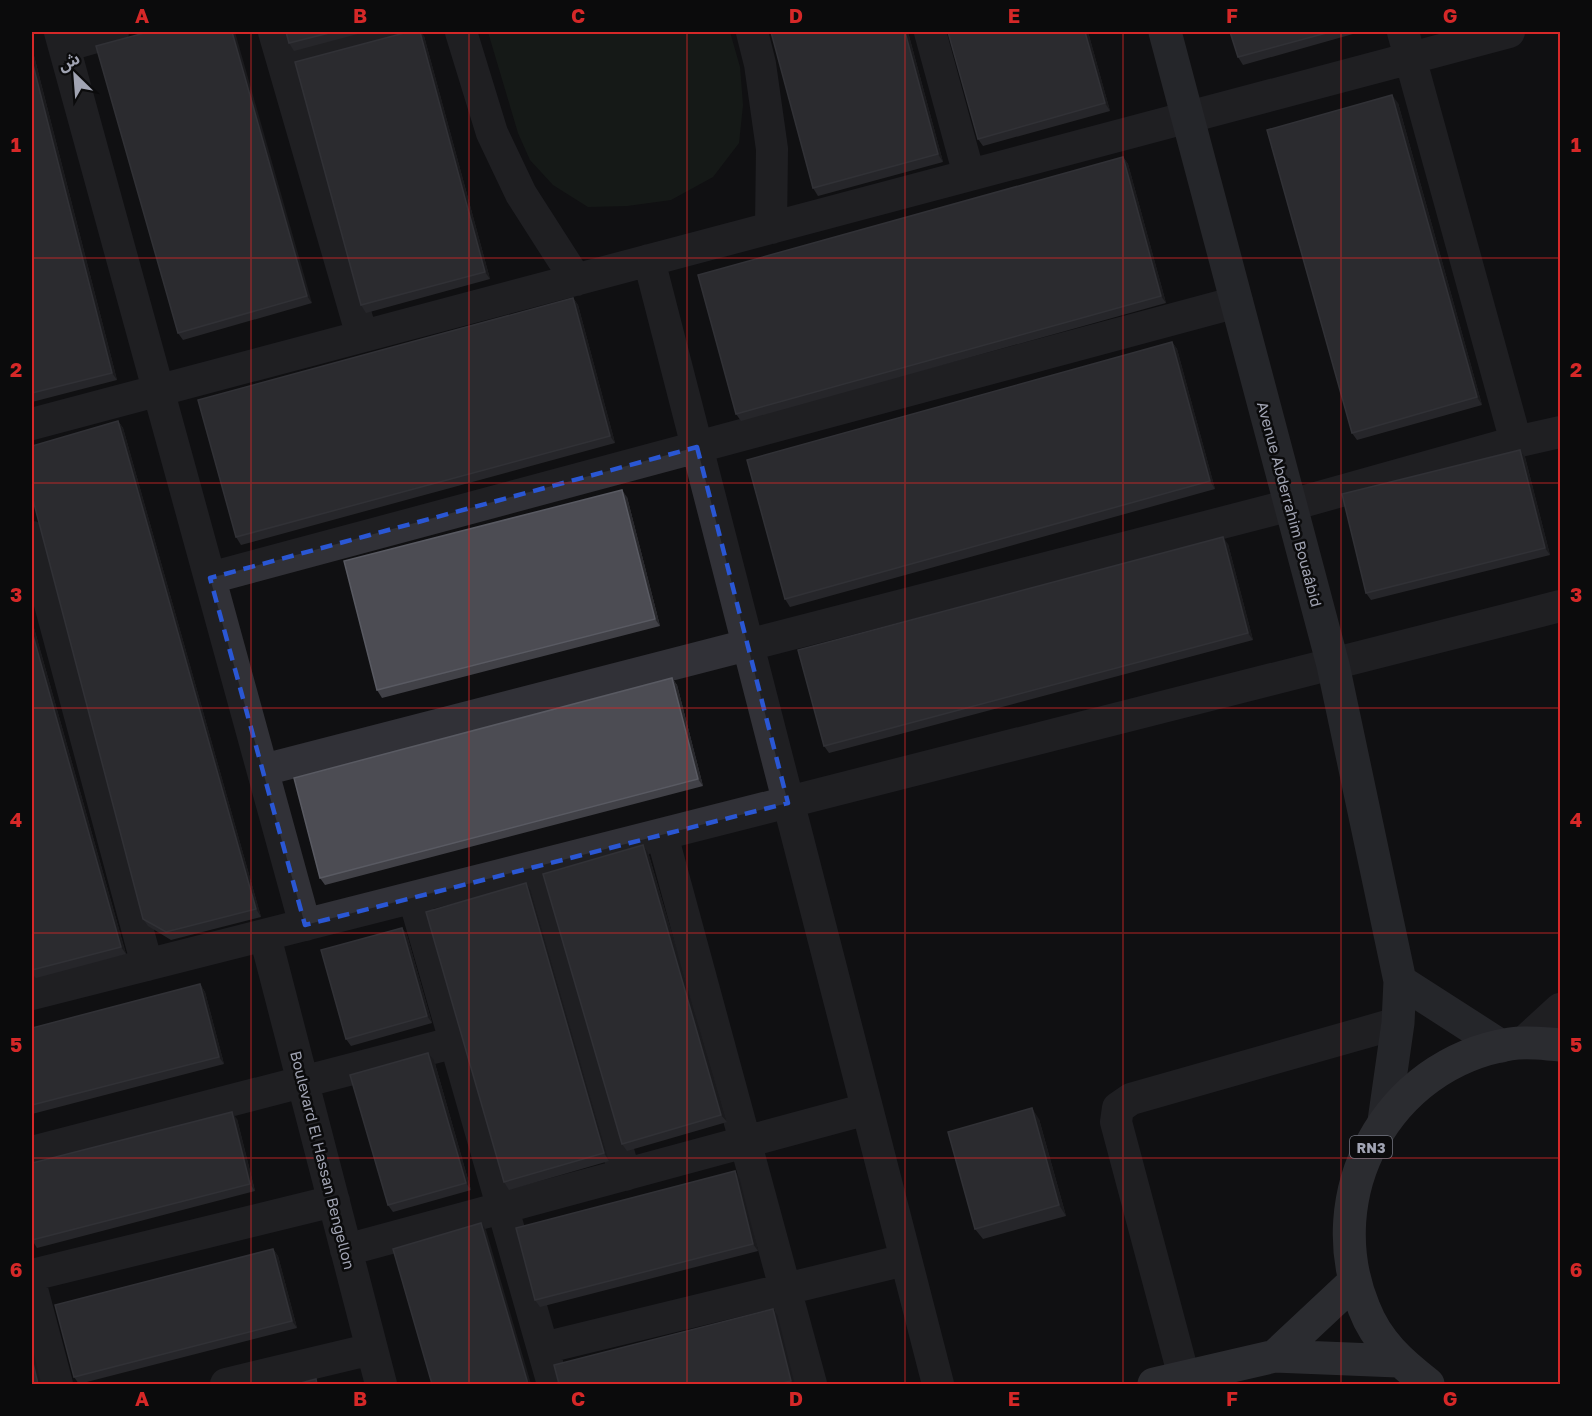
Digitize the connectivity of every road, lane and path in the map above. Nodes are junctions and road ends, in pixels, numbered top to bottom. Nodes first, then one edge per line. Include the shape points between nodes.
1 (113, 32) edge
2 (274, 32) edge
3 (398, 32) edge
4 (461, 32) edge
5 (752, 32) edge
6 (930, 32) edge
7 (1166, 32) edge
8 (1509, 32) edge
9 (62, 39) edge
10 (1407, 45) edge
11 (284, 64) junction
12 (1188, 117) junction
13 (969, 175) junction
14 (771, 228) junction
15 (649, 260) junction
16 (576, 279) junction
17 (1237, 302) junction
18 (362, 336) junction
19 (159, 390) junction
20 (32, 424) edge
21 (1560, 432) edge
22 (1516, 442) junction
23 (697, 447) junction
24 (1291, 505) junction
25 (32, 537) edge
26 (210, 578) junction
27 (1560, 606) edge
28 (748, 645) junction
29 (1333, 665) junction
30 (263, 770) junction
31 (788, 803) junction
32 (662, 835) junction
33 (536, 867) junction
34 (414, 898) junction
35 (305, 925) junction
36 (265, 936) junction
37 (147, 965) junction
38 (1400, 981) junction
39 (32, 994) edge
40 (1560, 1009) edge
41 (1398, 1023) junction
42 (456, 1042) junction
43 (1512, 1044) junction
44 (1560, 1045) edge
45 (303, 1082) junction
46 (867, 1109) junction
47 (1384, 1121) junction
48 (746, 1142) junction
49 (32, 1152) edge
50 (625, 1174) junction
51 (334, 1201) junction
52 (503, 1207) junction
53 (346, 1250) junction
54 (905, 1260) junction
55 (32, 1275) edge
56 (1354, 1282) junction
57 (32, 1289) edge
58 (785, 1289) junction
59 (543, 1348) junction
60 (372, 1349) junction
61 (1275, 1356) junction
62 (1398, 1361) junction
63 (1169, 1381) edge
64 (57, 1384) edge
65 (226, 1384) edge
66 (381, 1384) edge
67 (553, 1384) edge
68 (811, 1384) edge
69 (938, 1384) edge
70 (1428, 1384) edge

1 - 9 street
2 - 11 street
3 - 11 street
4 - 16 street via 492,133 521,194
5 - 14 street via 772,150
6 - 13 street
7 - 12 street, Avenue Abderrahim Bouaâbid
8 - 10 street
9 - 19 street
10 - 12 street
10 - 22 street
11 - 18 street
12 - 13 street
12 - 17 street, Avenue Abderrahim Bouaâbid
13 - 14 street
14 - 15 street
15 - 16 street
15 - 23 street
16 - 18 street
17 - 23 street
17 - 24 street, Avenue Abderrahim Bouaâbid
18 - 19 street
19 - 20 street
19 - 26 street
21 - 22 street
22 - 24 street
23 - 26 street
23 - 28 street
24 - 28 street
24 - 29 street, Avenue Abderrahim Bouaâbid
25 - 37 street
26 - 30 street
27 - 29 street
28 - 30 street
28 - 31 street
29 - 31 street
29 - 38 street, Avenue Abderrahim Bouaâbid
30 - 35 street
31 - 32 street
31 - 46 street
32 - 33 street
32 - 48 street
33 - 34 street
33 - 50 street
34 - 35 street
34 - 42 street
35 - 36 street
36 - 37 street
36 - 45 street, Boulevard El Hassan Bengellon
37 - 39 street
38 - 41 street, Avenue Abderrahim Bouaâbid
38 - 43 street
40 - 43 street
41 - 47 street, Avenue Abderrahim Bouaâbid
41 - 63 street via 1131,1099 1118,1108 1116,1122
42 - 45 street
42 - 52 street
43 - 44 main road, RN3
43 - 47 main road, RN3 via 1456,1061 1417,1087
45 - 49 street
45 - 51 street, Boulevard El Hassan Bengellon
46 - 48 street
46 - 54 street
47 - 56 main road, RN3 via 1358,1170 1348,1226
48 - 50 street
48 - 58 street
50 - 52 street
51 - 53 street, Boulevard El Hassan Bengellon
51 - 55 street
52 - 53 street
52 - 59 street
53 - 60 street, Boulevard El Hassan Bengellon
54 - 58 street
54 - 69 street
56 - 61 main road
56 - 62 main road, RN3 via 1380,1337
57 - 64 street
58 - 59 street
58 - 68 street
59 - 67 street
60 - 65 street
60 - 66 street, Boulevard El Hassan Bengellon
61 - 62 main road
61 - 63 main road
62 - 70 main road, RN3

